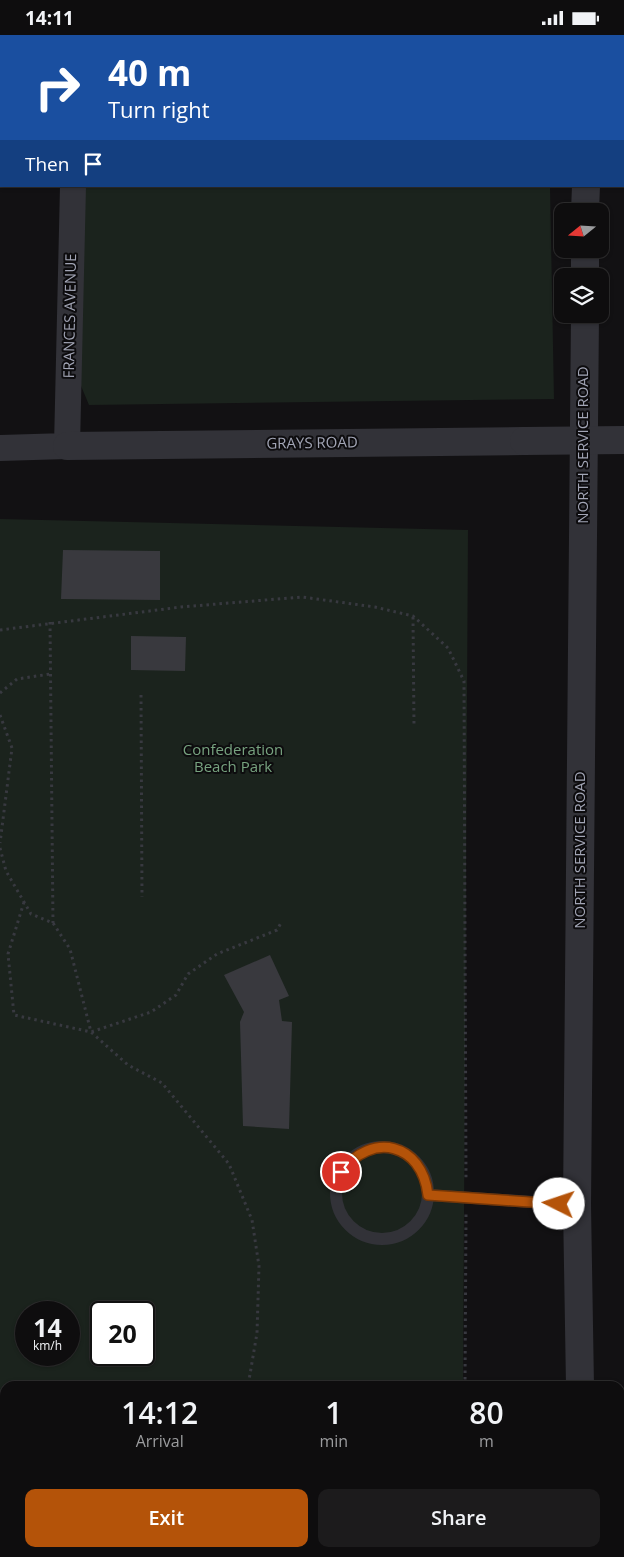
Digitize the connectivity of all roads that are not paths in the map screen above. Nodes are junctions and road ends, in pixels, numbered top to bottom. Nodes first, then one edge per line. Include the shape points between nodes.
1 (73, 187) edge
2 (586, 187) edge
3 (585, 203) edge
4 (584, 323) edge
5 (624, 440) edge
6 (67, 446) junction
7 (0, 448) edge
8 (428, 1195) junction
9 (577, 1205) junction
10 (580, 1381) edge

1 - 6 street, FRANCES AVENUE
2 - 3 street
4 - 9 street, NORTH SERVICE ROAD
5 - 6 street, GRAYS ROAD, bridge
6 - 7 street, GRAYS ROAD
8 - 8 lane via 426,1180 419,1166 394,1148 378,1147 357,1155 341,1172 336,1186 341,1215 363,1235 378,1239 393,1238 411,1229 425,1210
8 - 9 lane
9 - 10 street, NORTH SERVICE ROAD

